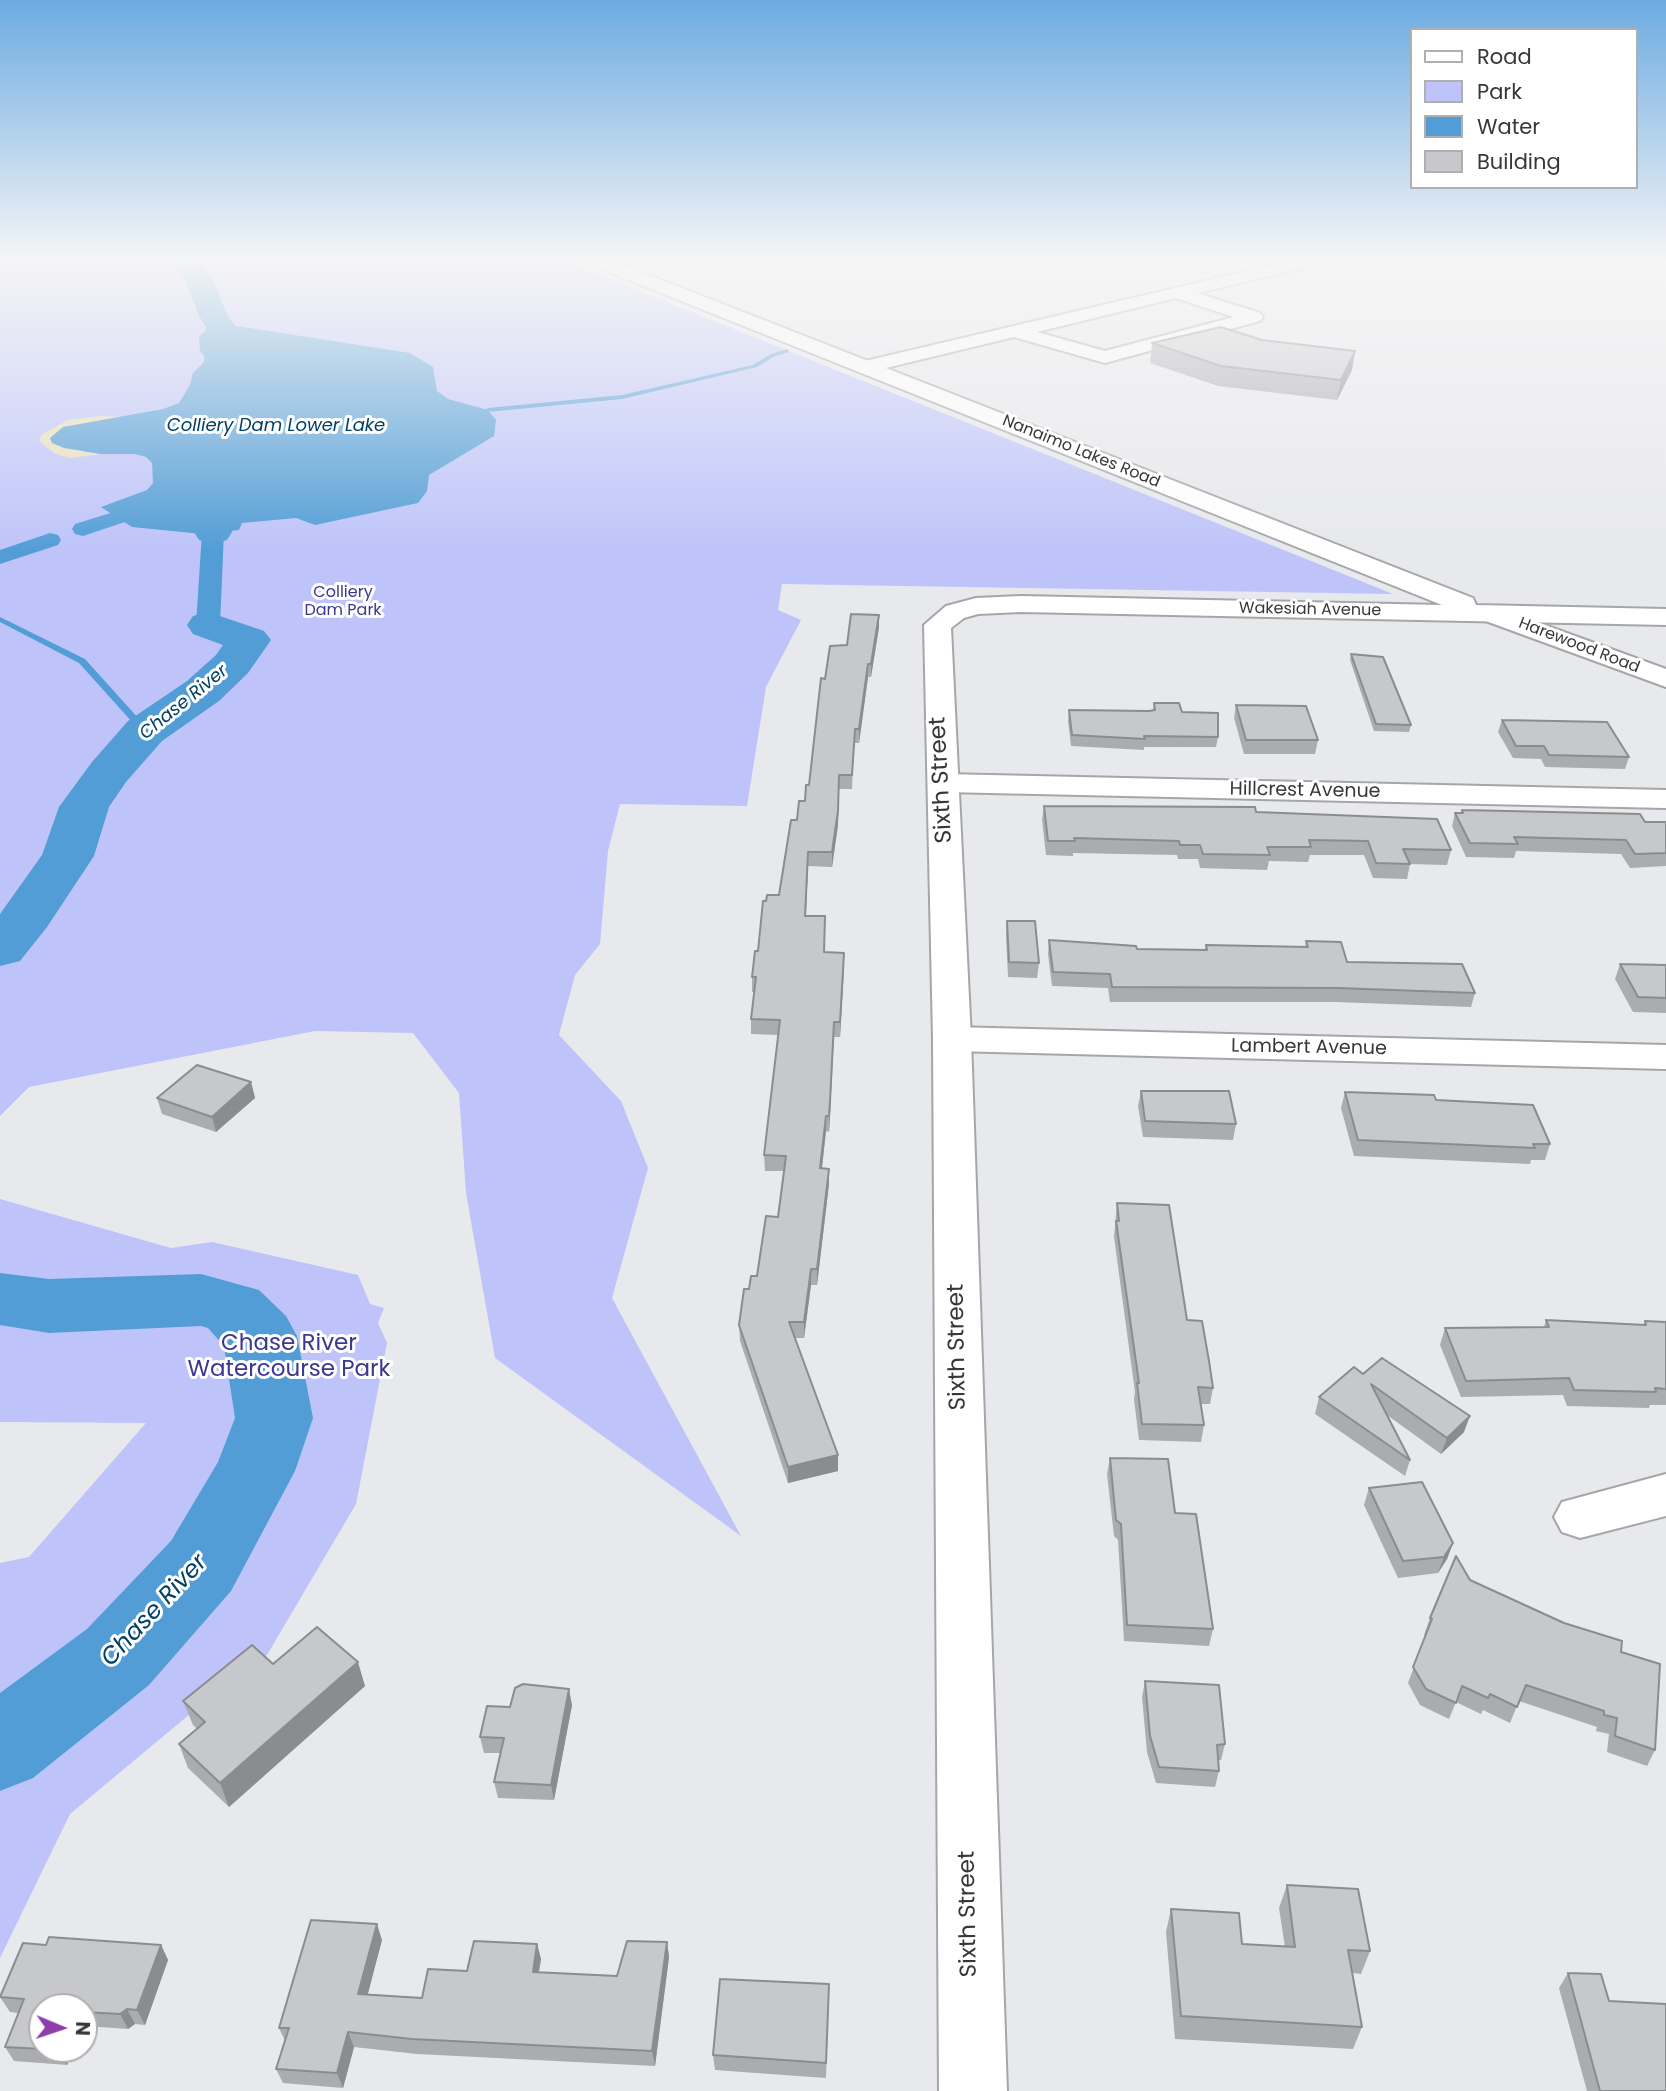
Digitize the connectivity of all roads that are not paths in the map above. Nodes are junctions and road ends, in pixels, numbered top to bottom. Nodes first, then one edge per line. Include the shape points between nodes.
1 (838, 357) edge
2 (908, 357) edge
3 (864, 367) junction
4 (955, 612) joint
5 (1492, 614) junction
6 (1597, 616) junction
7 (1666, 617) edge
8 (1576, 645) junction
9 (1666, 679) edge
10 (944, 783) junction
11 (1666, 799) edge
12 (952, 1039) junction
13 (1666, 1057) edge
14 (1666, 1494) edge
15 (1580, 1517) dead end
16 (973, 2091) edge

1 - 3 street, Nanaimo Lakes Road
2 - 3 street
3 - 5 street, Nanaimo Lakes Road
4 - 5 street, Wakesiah Avenue via 1021,604
4 - 10 street, Sixth Street via 937,625
5 - 6 street, Wakesiah Avenue
5 - 8 street, Harewood Road
6 - 7 street, Wakesiah Avenue
6 - 8 street via 1576,618 1566,625
8 - 9 street, Harewood Road
10 - 11 street, Hillcrest Avenue
10 - 12 street, Sixth Street
12 - 13 street, Lambert Avenue
12 - 16 street, Sixth Street
14 - 15 street

